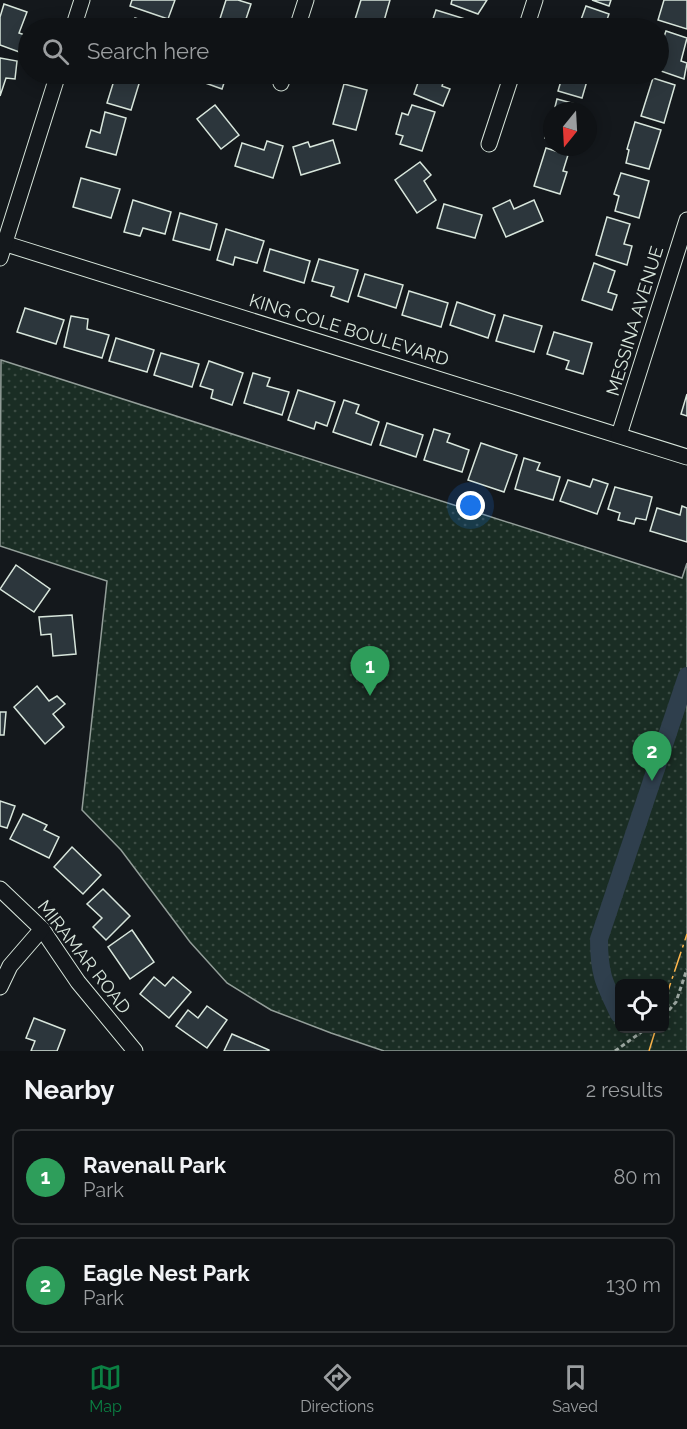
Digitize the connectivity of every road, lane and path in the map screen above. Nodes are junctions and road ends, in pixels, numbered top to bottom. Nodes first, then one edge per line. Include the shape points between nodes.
1 (82, 0) edge
2 (306, 0) edge
3 (535, 0) edge
4 (76, 18) edge
5 (300, 18) edge
6 (529, 18) edge
7 (55, 84) edge
8 (509, 84) edge
9 (489, 144) dead end
10 (687, 220) edge
11 (1, 248) edge
12 (619, 435) junction
13 (687, 457) edge
14 (0, 889) edge
15 (42, 929) junction
16 (687, 969) edge
17 (0, 987) edge
18 (669, 1010) edge
19 (641, 1033) edge
20 (135, 1051) edge
21 (615, 1051) edge

1 - 4 street
2 - 5 street
3 - 6 street
7 - 11 street
8 - 9 street
10 - 12 street, MESSINA AVENUE
11 - 12 street, KING COLE BOULEVARD
12 - 13 street, KING COLE BOULEVARD
14 - 15 street, MIRAMAR ROAD
15 - 17 street via 10,966
15 - 20 street, MIRAMAR ROAD via 78,982
16 - 18 path via 676,1002
19 - 21 path

